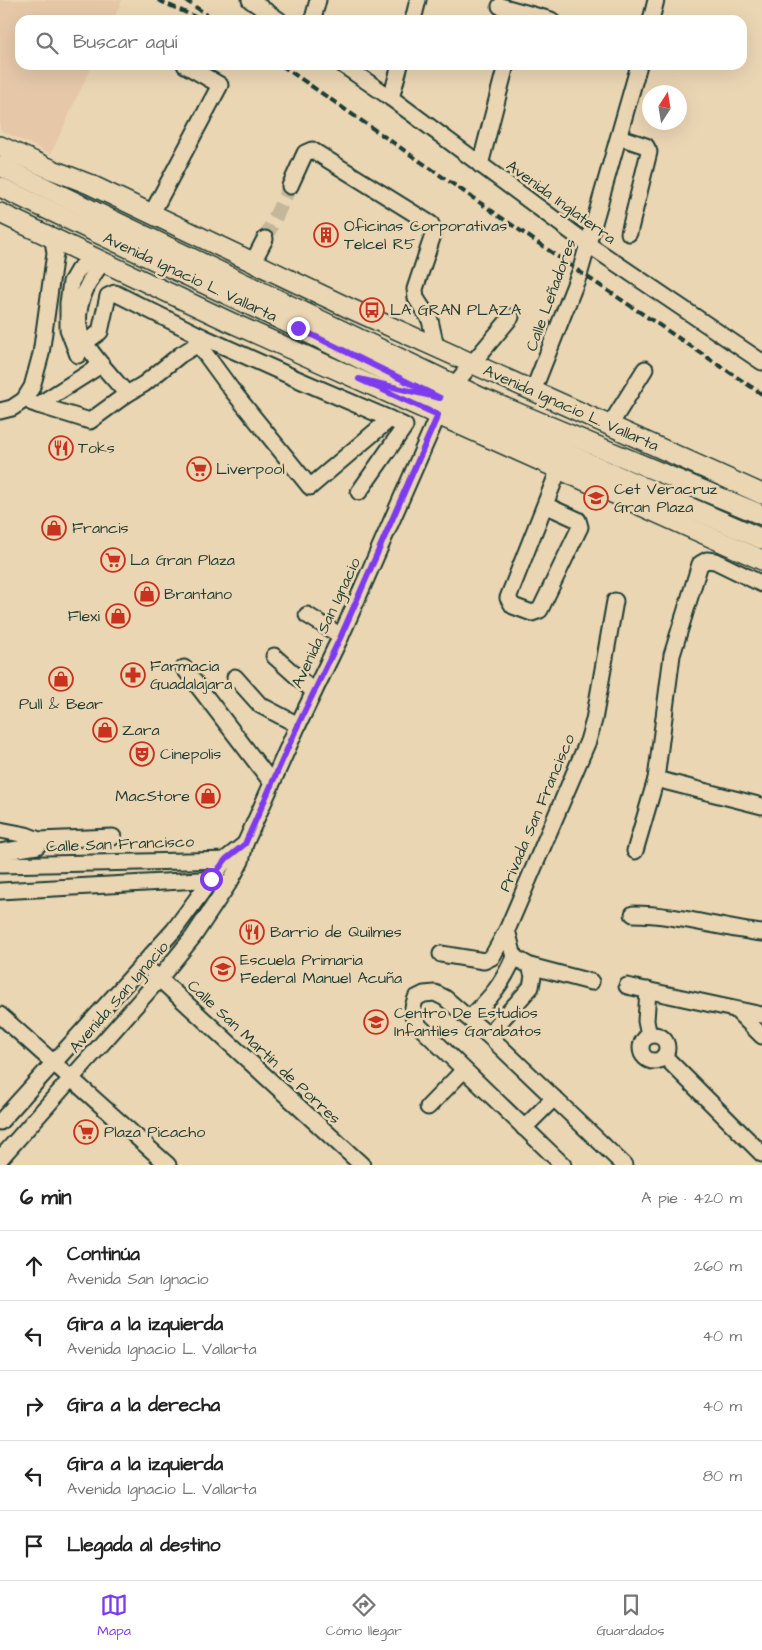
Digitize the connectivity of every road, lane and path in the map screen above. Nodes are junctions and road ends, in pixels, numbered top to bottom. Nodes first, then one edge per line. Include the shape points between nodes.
1 (250, 0) edge
2 (418, 0) edge
3 (656, 0) edge
4 (500, 6) dead end
5 (271, 15) edge
6 (414, 15) edge
7 (533, 15) edge
8 (652, 15) edge
9 (193, 70) edge
10 (350, 70) edge
11 (399, 70) edge
12 (505, 70) edge
13 (638, 70) edge
14 (391, 98) junction
15 (619, 137) junction
16 (0, 146) edge
17 (480, 164) junction
18 (0, 166) edge
19 (53, 170) junction
20 (290, 186) tunnel mouth
21 (0, 187) edge
22 (0, 213) edge
23 (152, 214) junction
24 (629, 233) dead end
25 (265, 239) tunnel mouth
26 (60, 243) junction
27 (589, 245) junction
28 (98, 260) junction
29 (224, 262) tunnel mouth
30 (254, 262) junction
31 (322, 305) tunnel mouth
32 (511, 317) dead end
33 (200, 340) junction
34 (436, 347) junction
35 (82, 349) junction
36 (762, 362) edge
37 (101, 365) junction
38 (645, 369) dead end
39 (48, 370) dead end
40 (462, 374) junction
41 (533, 391) junction
42 (127, 394) junction
43 (31, 402) junction
44 (439, 406) junction
45 (0, 411) edge
46 (390, 419) junction
47 (610, 425) junction
48 (559, 470) junction
49 (359, 492) dead end
50 (762, 494) edge
51 (545, 505) junction
52 (762, 514) edge
53 (762, 540) edge
54 (762, 560) edge
55 (762, 584) edge
56 (615, 601) dead end
57 (307, 615) dead end
58 (341, 636) junction
59 (274, 656) dead end
60 (184, 668) dead end
61 (235, 678) dead end
62 (314, 692) junction
63 (298, 725) junction
64 (656, 779) junction
65 (272, 783) junction
66 (762, 806) edge
67 (0, 830) edge
68 (113, 837) dead end
69 (39, 840) junction
70 (635, 851) dead end
71 (0, 852) edge
72 (233, 860) junction
73 (0, 865) edge
74 (211, 879) junction
75 (231, 880) junction
76 (0, 891) edge
77 (633, 914) dead end
78 (507, 930) junction
79 (736, 930) junction
80 (762, 933) edge
81 (762, 940) edge
82 (441, 954) dead end
83 (514, 957) junction
84 (143, 964) junction
85 (530, 966) junction
86 (159, 979) junction
87 (591, 982) dead end
88 (627, 986) dead end
89 (648, 990) junction
90 (736, 1010) junction
91 (0, 1015) edge
92 (762, 1015) edge
93 (470, 1018) junction
94 (488, 1035) junction
95 (649, 1036) junction
96 (762, 1036) edge
97 (664, 1056) junction
98 (54, 1062) junction
99 (464, 1070) junction
100 (72, 1078) junction
101 (554, 1098) junction
102 (428, 1107) dead end
103 (0, 1122) edge
104 (524, 1128) junction
105 (762, 1154) edge
106 (0, 1160) edge
107 (168, 1165) edge
108 (362, 1165) edge
109 (563, 1165) edge
110 (624, 1165) edge

1 - 5 street
2 - 6 street
3 - 8 street
4 - 7 street
9 - 23 street via 220,86
10 - 14 street, Avenida Inglaterra
11 - 14 street
12 - 17 street
13 - 15 street, Calle Leñadores
14 - 17 street, Avenida Inglaterra
15 - 24 street via 646,146 649,152
15 - 27 street, Calle Leñadores
16 - 19 main road, Avenida Ignacio L. Vallarta
17 - 27 street, Avenida Inglaterra
18 - 40 main road, Avenida Ignacio L. Vallarta
19 - 23 main road, Avenida Ignacio L. Vallarta
19 - 29 main road
20 - 34 street via 305,153 312,150 431,224 434,232 415,289 416,298 430,320
21 - 44 main road, Avenida Ignacio L. Vallarta via 298,328
22 - 26 main road, Avenida Ignacio L. Vallarta
23 - 30 main road, Avenida Ignacio L. Vallarta
25 - 30 street
26 - 28 main road, Avenida Ignacio L. Vallarta
26 - 39 street
26 - 43 street via 55,254
27 - 36 street, Avenida Inglaterra
27 - 41 street, Calle Leñadores
28 - 35 street via 78,270 71,282 68,329
28 - 44 main road, Avenida Ignacio L. Vallarta via 359,379
30 - 34 main road, Avenida Ignacio L. Vallarta
31 - 40 main road
32 - 40 street
33 - 35 street via 115,293 108,296 100,332
33 - 42 street
33 - 46 street
33 - 46 street via 231,389 310,488
34 - 40 main road, Avenida Ignacio L. Vallarta
35 - 37 street
37 - 42 street
37 - 43 street
38 - 47 street
40 - 41 main road, Avenida Ignacio L. Vallarta
40 - 52 main road, Avenida Ignacio L. Vallarta via 482,398
41 - 47 main road, Avenida Ignacio L. Vallarta
42 - 43 street via 90,421
43 - 45 street
44 - 48 main road, Avenida Ignacio L. Vallarta
44 - 53 main road, Avenida Ignacio L. Vallarta
44 - 58 street, Avenida San Ignacio
46 - 49 street via 405,426
47 - 50 main road, Avenida Ignacio L. Vallarta
48 - 51 street
48 - 54 main road, Avenida Ignacio L. Vallarta
51 - 51 street via 508,598 513,606 532,613 540,610 580,527 578,520
55 - 64 street via 715,561 707,560 700,564 672,655
56 - 78 street, Privada San Francisco via 592,727
57 - 58 street
58 - 62 street, Avenida San Ignacio
59 - 62 street
60 - 65 street
61 - 63 street via 260,705
62 - 63 street, Avenida San Ignacio
63 - 65 street, Avenida San Ignacio
64 - 66 street
64 - 70 street
65 - 72 street, Avenida San Ignacio via 245,844
67 - 69 street via 26,834
68 - 69 street
69 - 71 street via 37,846
72 - 73 street, Calle San Francisco
72 - 74 street, Avenida San Ignacio
72 - 75 street, Avenida San Ignacio
74 - 75 street
74 - 76 street
74 - 84 street, Avenida San Ignacio via 174,930
75 - 86 street, Avenida San Ignacio
77 - 79 street via 653,914
78 - 82 street, Privada San Francisco via 492,957 484,961
78 - 83 street
79 - 80 street
79 - 81 street
83 - 85 street
83 - 93 street via 491,998
84 - 86 street, Calle San Martín de Porres
84 - 98 street, Avenida San Ignacio
85 - 87 street
85 - 94 street via 533,976 531,987
86 - 100 street, Avenida San Ignacio
86 - 108 street, Calle San Martín de Porres
88 - 89 street
89 - 90 street
89 - 95 street via 646,1021
90 - 92 street
90 - 96 street
91 - 98 street
93 - 94 street
93 - 99 street via 435,994 416,998 412,1008 416,1023
94 - 101 street
95 - 97 street via 660,1037 664,1041
95 - 97 street via 641,1044 643,1056 653,1061
97 - 105 street
98 - 100 street
98 - 103 street, Avenida San Ignacio
99 - 102 street
99 - 104 street
100 - 106 street, Avenida San Ignacio
100 - 107 street
101 - 104 street
101 - 110 street
104 - 109 street

